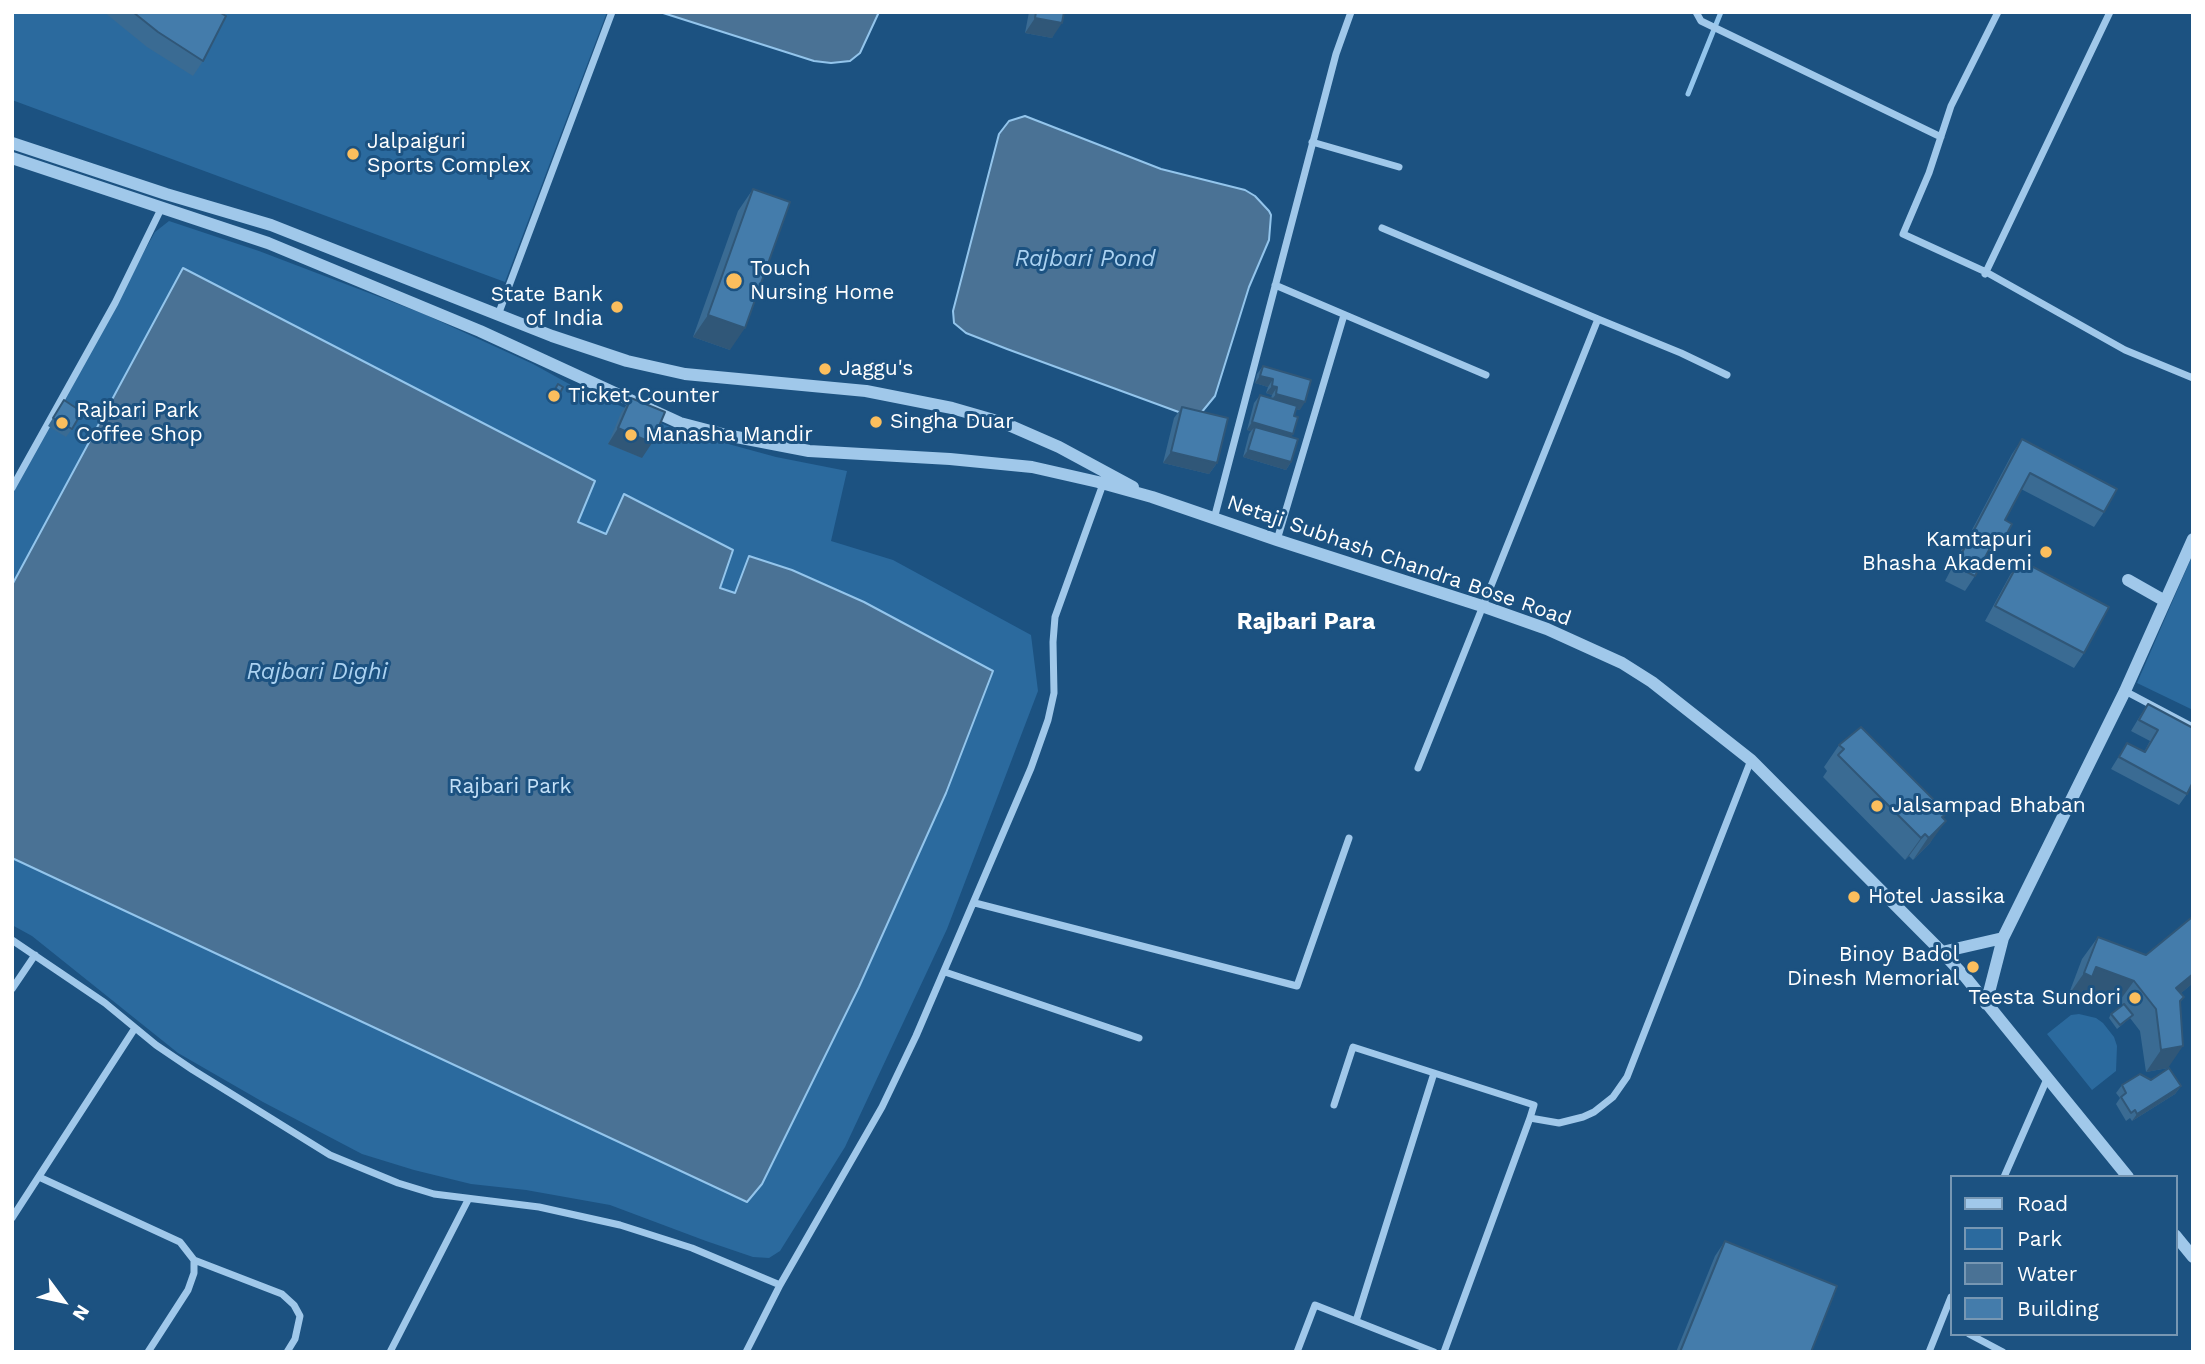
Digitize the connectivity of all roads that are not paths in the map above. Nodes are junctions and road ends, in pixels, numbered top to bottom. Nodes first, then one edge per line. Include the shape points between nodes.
1 (612, 12) edge
2 (1351, 12) edge
3 (1696, 12) edge
4 (1998, 12) edge
5 (2110, 12) edge
6 (1941, 137) junction
7 (1312, 142) junction
8 (12, 143) edge
9 (12, 158) edge
10 (1399, 167) dead end
11 (166, 194) junction
12 (161, 209) junction
13 (1382, 228) dead end
14 (1985, 274) junction
15 (1275, 285) junction
16 (498, 315) junction
17 (1344, 315) junction
18 (1598, 318) junction
19 (1486, 374) dead end
20 (1727, 375) dead end
21 (2193, 378) edge
22 (1102, 484) junction
23 (12, 488) edge
24 (1152, 497) junction
25 (1214, 519) junction
26 (1277, 540) junction
27 (2193, 540) edge
28 (2128, 580) dead end
29 (2165, 601) junction
30 (1482, 606) junction
31 (2124, 691) junction
32 (2193, 727) edge
33 (1751, 760) junction
34 (1418, 768) dead end
35 (1349, 838) dead end
36 (975, 903) junction
37 (2003, 938) junction
38 (12, 940) edge
39 (1942, 952) junction
40 (35, 955) junction
41 (945, 972) junction
42 (12, 989) edge
43 (1986, 1004) junction
44 (135, 1028) junction
45 (1139, 1038) dead end
46 (1434, 1073) junction
47 (2048, 1078) junction
48 (1334, 1105) dead end
49 (1530, 1118) junction
50 (2005, 1175) edge
51 (2126, 1175) edge
52 (38, 1177) junction
53 (468, 1200) junction
54 (12, 1219) edge
55 (2177, 1237) edge
56 (2193, 1256) edge
57 (194, 1260) junction
58 (780, 1285) junction
59 (1950, 1299) edge
60 (1941, 1320) junction
61 (1356, 1321) junction
62 (1950, 1324) edge
63 (1973, 1336) edge
64 (148, 1352) edge
65 (287, 1352) edge
66 (390, 1352) edge
67 (746, 1352) edge
68 (1297, 1352) edge
69 (1434, 1352) edge
70 (1444, 1352) edge
71 (1929, 1352) edge
72 (2003, 1352) edge

1 - 16 street
2 - 7 street
3 - 6 street via 1701,21
4 - 6 street via 1955,96
5 - 14 street
6 - 14 street via 1903,234
7 - 10 street
7 - 15 street
8 - 11 street, Netaji Subhash Chandra Bose Road
9 - 12 street, Netaji Subhash Chandra Bose Road
11 - 12 street
11 - 16 street, Netaji Subhash Chandra Bose Road via 271,225
12 - 22 street, Netaji Subhash Chandra Bose Road via 268,243 480,331 669,418 726,435 809,451 1032,467
12 - 23 street via 115,303
13 - 18 street
14 - 21 street via 2125,350
15 - 17 street
15 - 25 street
16 - 24 street, Netaji Subhash Chandra Bose Road via 627,360 685,374 866,391 952,408 1004,423 1059,447
17 - 19 street
17 - 26 street
18 - 20 street
18 - 30 street
22 - 24 street, Netaji Subhash Chandra Bose Road
22 - 36 street via 1055,617 1055,693 1048,720
24 - 25 street, Netaji Subhash Chandra Bose Road
25 - 26 street, Netaji Subhash Chandra Bose Road
26 - 30 street, Netaji Subhash Chandra Bose Road
27 - 29 street
28 - 29 street
29 - 31 street
30 - 33 street, Netaji Subhash Chandra Bose Road via 1622,663
30 - 34 street
31 - 32 street
31 - 37 street
33 - 39 street, Netaji Subhash Chandra Bose Road
33 - 49 street via 1621,1087 1583,1118 1559,1123
35 - 36 street via 1297,986
36 - 41 street
37 - 39 street
37 - 43 street
38 - 40 street
39 - 43 street, Netaji Subhash Chandra Bose Road
40 - 42 street
40 - 44 street
41 - 45 street
41 - 58 street via 882,1107
43 - 47 street, Netaji Subhash Chandra Bose Road
44 - 52 street
44 - 53 street via 193,1070 330,1154 411,1188
46 - 48 street via 1353,1047
46 - 49 street via 1534,1105
46 - 61 street
47 - 50 street
47 - 51 street, Netaji Subhash Chandra Bose Road
49 - 70 street
52 - 54 street
52 - 57 street via 180,1242
53 - 58 street via 539,1207 620,1225 692,1248
53 - 66 street
55 - 56 street
57 - 64 street via 188,1290
57 - 65 street via 282,1294 295,1305 300,1316
58 - 67 street
59 - 60 street
60 - 62 street
60 - 71 street
61 - 68 street via 1315,1305
61 - 69 street
63 - 72 street

